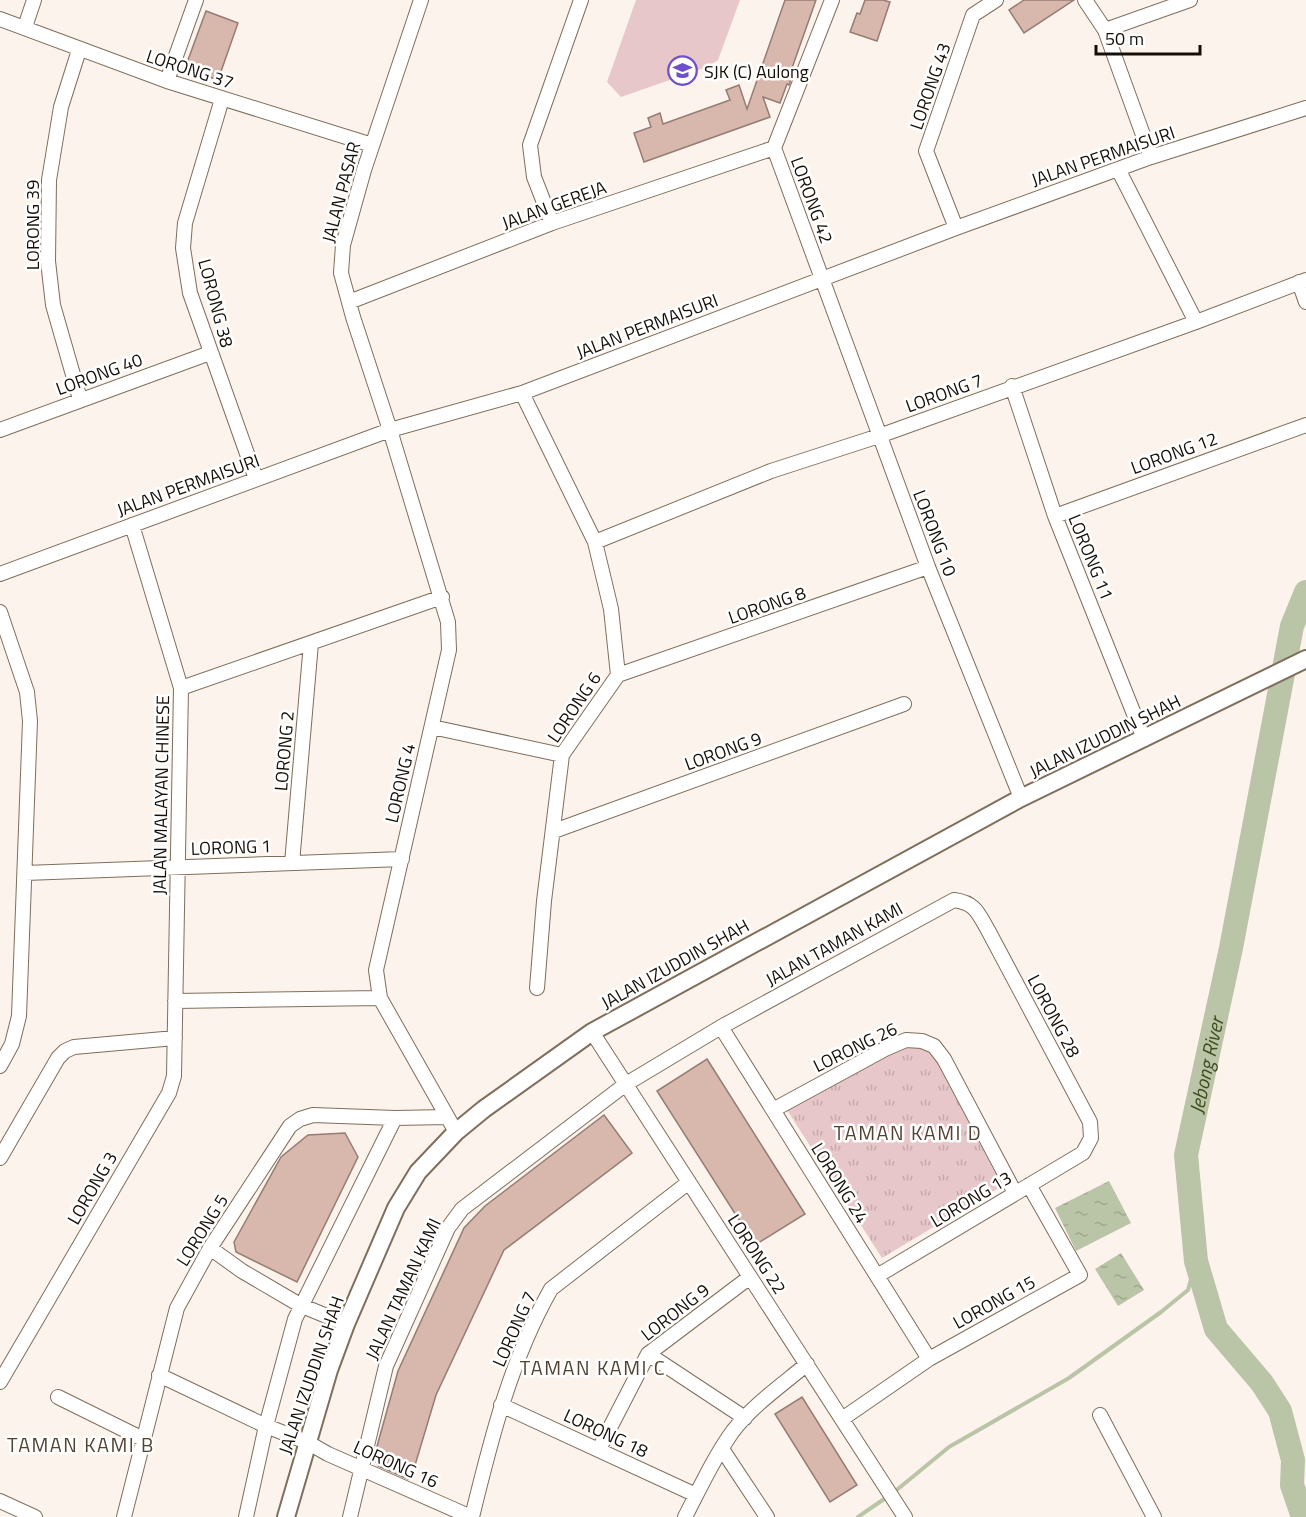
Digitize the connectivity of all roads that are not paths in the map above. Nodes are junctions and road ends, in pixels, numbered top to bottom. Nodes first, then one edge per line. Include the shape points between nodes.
1 (34, 0) edge
2 (196, 0) edge
3 (421, 0) edge
4 (581, 0) edge
5 (832, 0) edge
6 (996, 0) edge
7 (1085, 0) edge
8 (1190, 0) edge
9 (0, 19) edge
10 (25, 27) junction
11 (1105, 30) junction
12 (79, 50) junction
13 (167, 81) junction
14 (222, 99) junction
15 (1306, 108) edge
16 (372, 145) junction
17 (774, 148) junction
18 (1151, 157) junction
19 (1118, 169) junction
20 (552, 223) junction
21 (956, 228) junction
22 (822, 278) junction
23 (1303, 281) edge
24 (349, 302) junction
25 (1306, 302) edge
26 (1196, 322) junction
27 (210, 353) junction
28 (1012, 386) junction
29 (522, 393) junction
30 (80, 399) junction
31 (1306, 424) edge
32 (0, 430) edge
33 (390, 430) junction
34 (879, 436) junction
35 (256, 479) junction
36 (1055, 516) junction
37 (132, 525) junction
38 (595, 542) junction
39 (928, 567) junction
40 (0, 574) edge
41 (442, 597) junction
42 (0, 612) edge
43 (311, 642) junction
44 (1306, 659) edge
45 (618, 675) junction
46 (181, 688) junction
47 (904, 704) dead end
48 (432, 727) junction
49 (1144, 739) junction
50 (562, 755) junction
51 (1021, 798) junction
52 (554, 831) junction
53 (402, 859) junction
54 (292, 863) junction
55 (178, 867) junction
56 (25, 873) junction
57 (967, 902) joint
58 (537, 988) dead end
59 (380, 998) junction
60 (175, 1001) junction
61 (721, 1027) junction
62 (592, 1032) junction
63 (175, 1038) junction
64 (0, 1066) edge
65 (626, 1084) junction
66 (772, 1110) junction
67 (447, 1117) junction
68 (395, 1118) junction
69 (456, 1132) junction
70 (1083, 1153) joint
71 (0, 1158) edge
72 (689, 1182) junction
73 (1029, 1185) junction
74 (1015, 1193) junction
75 (210, 1248) junction
76 (877, 1276) junction
77 (750, 1277) junction
78 (300, 1305) junction
79 (346, 1324) junction
80 (648, 1354) junction
81 (929, 1359) junction
82 (807, 1364) junction
83 (159, 1375) junction
84 (0, 1382) edge
85 (58, 1397) dead end
86 (501, 1405) junction
87 (1100, 1415) dead end
88 (745, 1418) junction
89 (842, 1419) junction
90 (266, 1426) junction
91 (143, 1439) junction
92 (307, 1442) junction
93 (599, 1449) junction
94 (722, 1449) junction
95 (361, 1467) junction
96 (696, 1495) junction
97 (0, 1501) edge
98 (902, 1513) edge
99 (35, 1517) edge
100 (124, 1517) edge
101 (246, 1517) edge
102 (286, 1517) edge
103 (350, 1517) edge
104 (471, 1517) edge
105 (685, 1517) edge
106 (766, 1517) edge
107 (1154, 1517) edge

1 - 10 street
2 - 13 street
3 - 16 street, JALAN PASAR
4 - 20 street via 530,145 534,177
5 - 17 street, LORONG 42
6 - 21 street, LORONG 43 via 973,15 926,151
7 - 11 street
8 - 11 street
9 - 10 street, LORONG 37
10 - 12 street, LORONG 37
11 - 18 street
12 - 13 street, LORONG 37
12 - 30 street, LORONG 39 via 61,107 49,180 48,261 53,305
13 - 14 street, LORONG 37
14 - 16 street, LORONG 37
14 - 27 street, LORONG 38 via 183,235 190,293
15 - 18 street, JALAN PERMAISURI
16 - 24 street, JALAN PASAR via 343,245 341,273
17 - 20 street, JALAN GEREJA
17 - 22 street, LORONG 42
18 - 19 street, JALAN PERMAISURI
19 - 21 street, JALAN PERMAISURI
19 - 26 street
20 - 24 street, JALAN GEREJA
21 - 22 street, JALAN PERMAISURI
22 - 29 street, JALAN PERMAISURI
22 - 34 street, LORONG 10
23 - 25 street
23 - 26 street, LORONG 7
24 - 33 street, JALAN PASAR
26 - 28 street, LORONG 7
27 - 30 street, LORONG 40
27 - 35 street, LORONG 38
28 - 34 street, LORONG 7
28 - 36 street, LORONG 11
29 - 33 street, JALAN PERMAISURI
29 - 38 street, LORONG 6
30 - 32 street, LORONG 40
31 - 36 street, LORONG 12
33 - 35 street, JALAN PERMAISURI
33 - 41 street, LORONG 4
34 - 38 street, LORONG 7 via 771,471
34 - 39 street, LORONG 10
35 - 37 street, JALAN PERMAISURI
36 - 49 street, LORONG 11
37 - 40 street, JALAN PERMAISURI
37 - 46 street, JALAN MALAYAN CHINESE
38 - 45 street, LORONG 6 via 611,609
39 - 45 street, LORONG 8
39 - 51 street, LORONG 10
41 - 43 street
41 - 48 street, LORONG 4 via 449,650
42 - 56 street via 29,705
43 - 46 street
43 - 54 street, LORONG 2
44 - 49 main road, JALAN IZUDDIN SHAH
45 - 50 street, LORONG 6
46 - 55 street, JALAN MALAYAN CHINESE
47 - 52 street, LORONG 9
48 - 50 street
48 - 53 street, LORONG 4
49 - 51 main road, JALAN IZUDDIN SHAH
50 - 52 street, LORONG 6
51 - 62 main road, JALAN IZUDDIN SHAH
52 - 58 street, LORONG 6
53 - 54 street, LORONG 1
53 - 59 street, LORONG 4 via 376,970
54 - 55 street, LORONG 1
55 - 56 street, LORONG 1
55 - 60 street, JALAN MALAYAN CHINESE
56 - 64 street via 20,1016
57 - 61 street, JALAN TAMAN KAMI via 954,900
57 - 70 street, LORONG 28 via 989,932 1090,1122 1091,1138
59 - 60 street
59 - 67 street, LORONG 4
60 - 63 street, LORONG 3
61 - 65 street
61 - 66 street, LORONG 24
62 - 65 street, LORONG 22
62 - 69 main road, JALAN IZUDDIN SHAH
63 - 71 street via 65,1051
63 - 84 street, LORONG 3 via 174,1076 169,1093
65 - 72 street, LORONG 22
65 - 95 street, JALAN TAMAN KAMI via 472,1200 448,1228 386,1366
66 - 74 street, LORONG 26 via 885,1048 906,1040 922,1041 934,1046 944,1059
66 - 76 street, LORONG 24
67 - 68 street, LORONG 5
67 - 69 street, LORONG 4
68 - 75 street, LORONG 5 via 313,1115 290,1126
68 - 78 street
69 - 79 main road, JALAN IZUDDIN SHAH via 418,1172 396,1208
70 - 73 street, LORONG 13
72 - 77 street, LORONG 22
72 - 86 street, LORONG 7 via 551,1289
73 - 74 street, LORONG 13
73 - 81 street, LORONG 15 via 1080,1275
74 - 76 street, LORONG 13
75 - 78 street
75 - 83 street, LORONG 5 via 177,1308
76 - 81 street, LORONG 24
77 - 80 street, LORONG 9
77 - 82 street, LORONG 22
78 - 79 street
78 - 90 street
79 - 92 main road, JALAN IZUDDIN SHAH
80 - 88 street
80 - 93 street, LORONG 9
81 - 89 street, LORONG 15
82 - 88 street
82 - 89 street, LORONG 22
83 - 90 street, LORONG 16
83 - 91 street, LORONG 5
85 - 91 street
86 - 93 street, LORONG 18
86 - 104 street, LORONG 7
87 - 107 street
88 - 94 street
89 - 98 street, LORONG 22
90 - 92 street, LORONG 16
90 - 101 street
91 - 100 street, LORONG 5
92 - 95 street, LORONG 16
92 - 102 main road, JALAN IZUDDIN SHAH
93 - 96 street, LORONG 18
94 - 96 street
94 - 106 street
95 - 103 street, JALAN TAMAN KAMI
95 - 104 street, LORONG 16
96 - 105 street
97 - 99 street

